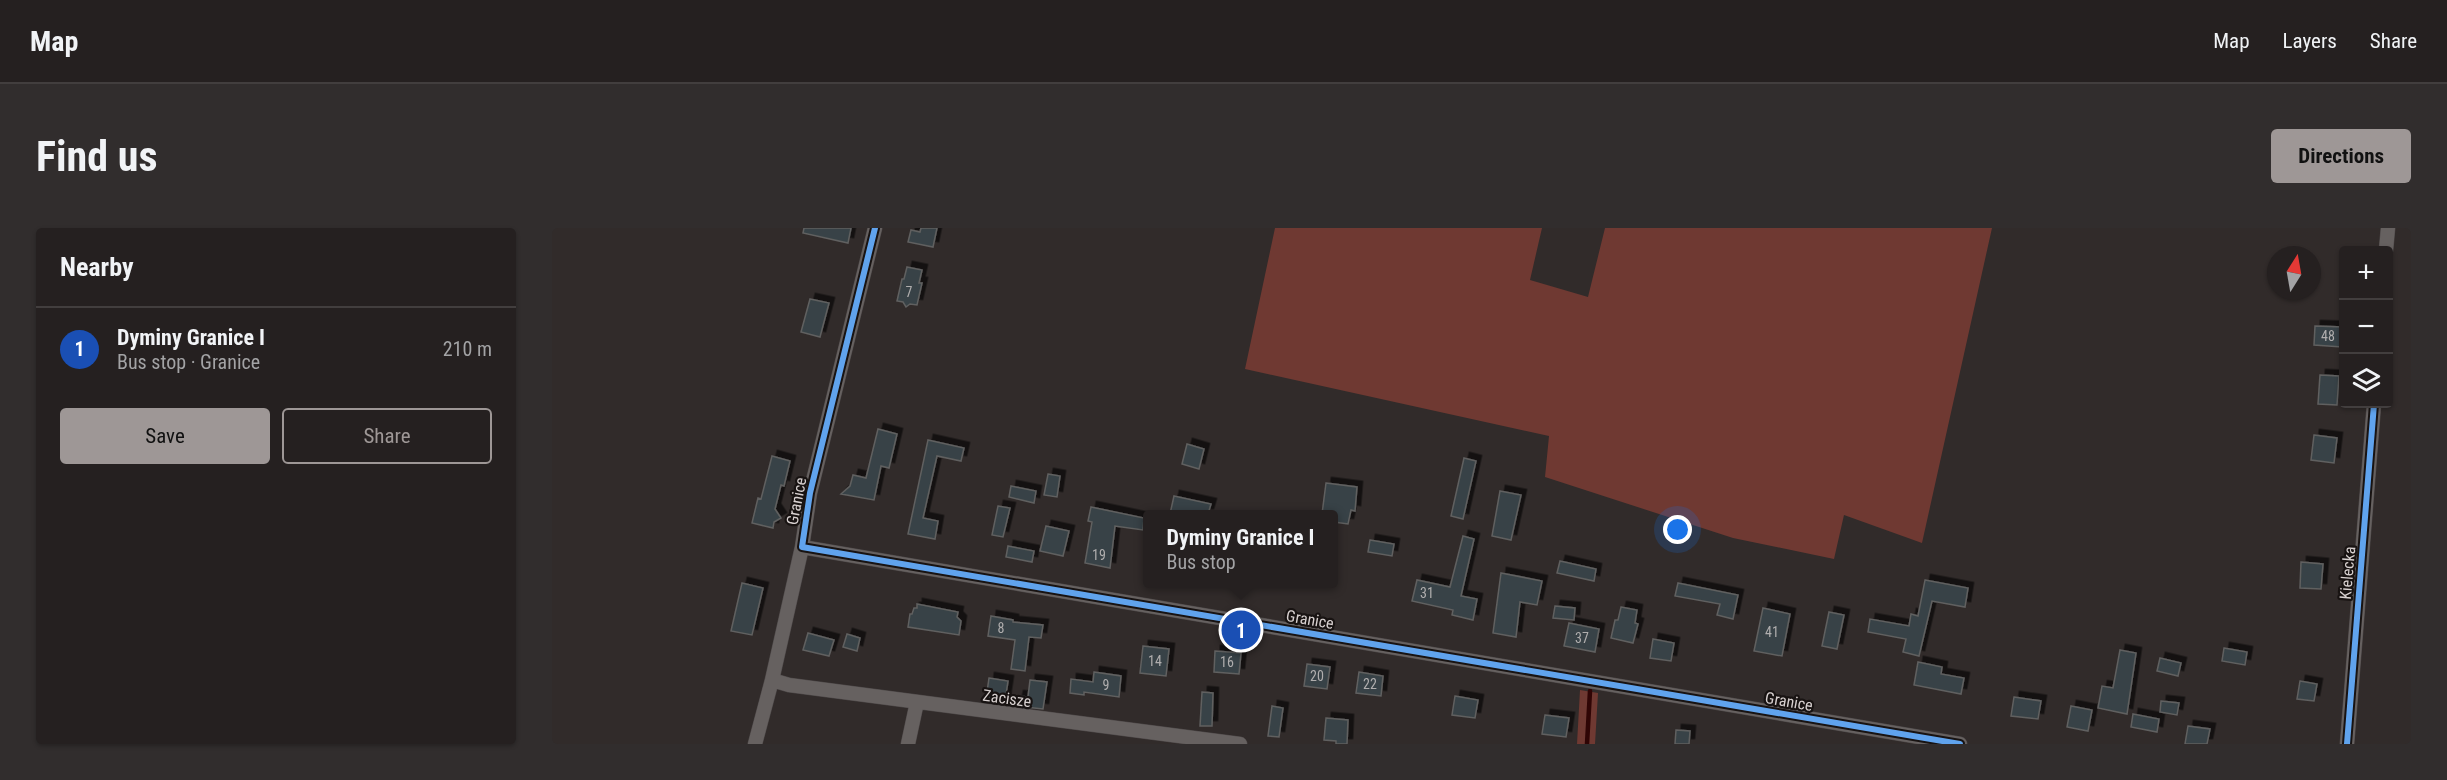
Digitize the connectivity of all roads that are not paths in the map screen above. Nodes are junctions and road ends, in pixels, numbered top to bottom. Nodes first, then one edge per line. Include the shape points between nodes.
1 (875, 228) edge
2 (2388, 228) edge
3 (2386, 246) edge
4 (2374, 408) edge
5 (802, 547) junction
6 (772, 680) junction
7 (917, 702) junction
8 (1155, 739) edge
9 (755, 744) edge
10 (908, 744) edge
11 (1240, 744) edge
12 (1960, 744) edge
13 (2347, 744) edge

1 - 5 street, Granice via 810,493
2 - 3 street
4 - 13 street, Kielecka
5 - 6 street
5 - 12 street, Granice
6 - 7 street, Zacisze
6 - 9 street
7 - 8 street, Zacisze
7 - 10 street
8 - 11 street, Zacisze

